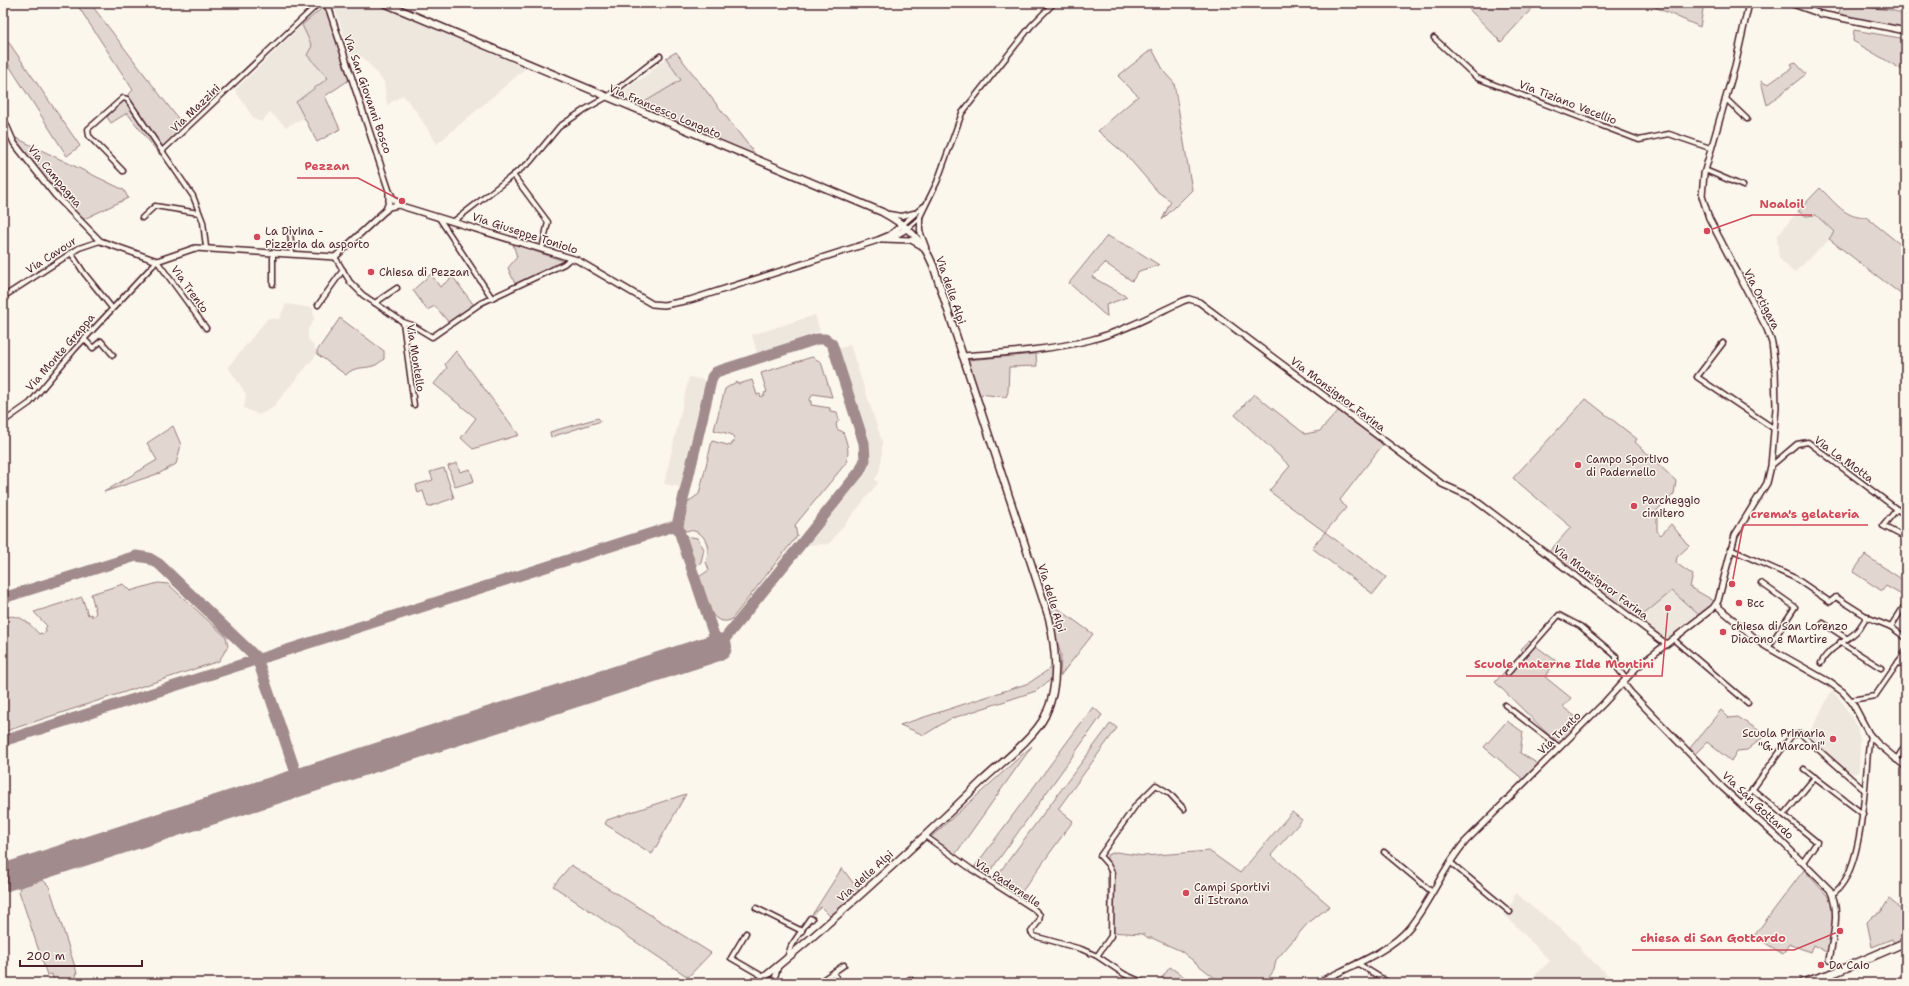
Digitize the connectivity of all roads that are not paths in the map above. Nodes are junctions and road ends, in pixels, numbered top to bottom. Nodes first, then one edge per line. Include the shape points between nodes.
1 (319, 3) edge
2 (338, 3) edge
3 (384, 3) edge
4 (1054, 3) edge
5 (1749, 3) edge
6 (1790, 3) edge
7 (327, 5) edge
8 (1906, 31) edge
9 (1434, 38) dead end
10 (660, 56) dead end
11 (607, 97) junction
12 (1726, 99) junction
13 (3, 118) edge
14 (1747, 118) dead end
15 (1710, 148) junction
16 (162, 151) junction
17 (1705, 170) junction
18 (124, 171) dead end
19 (513, 175) junction
20 (1743, 186) dead end
21 (391, 199) junction
22 (926, 204) junction
23 (393, 206) junction
24 (402, 206) junction
25 (386, 210) junction
26 (882, 212) junction
27 (199, 213) junction
28 (914, 213) junction
29 (439, 217) junction
30 (920, 217) junction
31 (142, 218) dead end
32 (893, 218) junction
33 (454, 221) junction
34 (905, 226) junction
35 (895, 230) junction
36 (290, 231) dead end
37 (888, 239) junction
38 (878, 240) junction
39 (100, 241) junction
40 (206, 248) junction
41 (542, 249) junction
42 (927, 251) junction
43 (273, 252) junction
44 (71, 253) junction
45 (292, 254) junction
46 (335, 257) junction
47 (571, 258) junction
48 (158, 261) junction
49 (343, 270) junction
50 (273, 284) dead end
51 (397, 288) dead end
52 (3, 297) edge
53 (492, 298) junction
54 (375, 303) junction
55 (318, 305) dead end
56 (112, 308) junction
57 (404, 322) junction
58 (206, 328) dead end
59 (84, 339) junction
60 (1723, 343) dead end
61 (113, 355) dead end
62 (962, 356) junction
63 (414, 405) dead end
64 (3, 422) edge
65 (1773, 428) junction
66 (1771, 466) junction
67 (1897, 509) junction
68 (1906, 516) edge
69 (1906, 538) edge
70 (1730, 549) junction
71 (1761, 583) dead end
72 (1906, 603) edge
73 (1716, 605) junction
74 (1867, 616) junction
75 (1822, 623) dead end
76 (1891, 627) junction
77 (1846, 638) junction
78 (1906, 638) edge
79 (1673, 640) junction
80 (1840, 642) junction
81 (1666, 644) junction
82 (1768, 648) junction
83 (1906, 651) edge
84 (1898, 662) junction
85 (1821, 663) dead end
86 (1906, 667) edge
87 (1881, 668) dead end
88 (1508, 673) dead end
89 (1625, 681) junction
90 (1851, 700) junction
91 (1748, 703) dead end
92 (1505, 705) dead end
93 (1870, 735) junction
94 (1906, 744) edge
95 (1559, 747) junction
96 (1896, 760) junction
97 (1906, 767) edge
98 (1804, 769) dead end
99 (1815, 777) junction
100 (1752, 789) junction
101 (1864, 789) junction
102 (1742, 804) junction
103 (1184, 809) dead end
104 (1863, 814) junction
105 (1784, 815) junction
106 (925, 836) junction
107 (1384, 852) dead end
108 (1450, 862) junction
109 (1803, 862) junction
110 (1432, 892) junction
111 (1832, 894) junction
112 (756, 908) dead end
113 (1510, 912) dead end
114 (812, 919) dead end
115 (802, 931) junction
116 (746, 933) dead end
117 (1906, 942) edge
118 (1097, 956) junction
119 (787, 958) junction
120 (1829, 960) dead end
121 (1357, 963) junction
122 (779, 965) junction
123 (844, 965) dead end
124 (833, 973) junction
125 (764, 977) junction
126 (1823, 981) edge
127 (757, 983) edge
128 (773, 983) edge
129 (818, 983) edge
130 (840, 983) edge
131 (904, 983) edge
132 (914, 983) edge
133 (1144, 983) edge
134 (1317, 983) edge
135 (1389, 983) edge
136 (1802, 983) edge

1 - 16 street, Via Mazzini
2 - 7 street
3 - 11 main road, Via Francesco Longato
4 - 22 street, Via Giuseppe Toniolo via 1039,16 966,106 958,120 937,182
5 - 12 street, Via Ortigara via 1736,66
6 - 8 street via 1821,14
7 - 21 street, Via San Giovanni Bosco
9 - 15 street, Via Tiziano Vecellio via 1477,78 1639,140 1669,134
10 - 11 street
11 - 19 street via 560,127 530,162
11 - 26 main road, Via Francesco Longato
12 - 14 street
12 - 15 street, Via Ortigara
13 - 39 street, Via Campagna via 14,143 55,195
15 - 17 street, Via Ortigara
16 - 18 street via 128,99 123,98 88,129 88,132
16 - 27 street via 193,196
17 - 20 street
17 - 65 street, Via Ortigara via 1701,188 1705,209 1772,343 1776,396
19 - 33 street
19 - 41 street via 548,222
21 - 23 street
21 - 24 street
21 - 25 street
22 - 28 street, Via Giuseppe Toniolo
22 - 30 street, Via Giuseppe Toniolo
23 - 24 street, Via Giuseppe Toniolo
23 - 25 street, Via Giuseppe Toniolo
24 - 29 street, Via Giuseppe Toniolo
25 - 46 street, Via Giuseppe Toniolo
26 - 28 street via 897,216
26 - 32 main road, Via Francesco Longato
27 - 31 street via 155,206
27 - 40 street via 203,222
28 - 34 street, Via Giuseppe Toniolo
29 - 33 street, Via Giuseppe Toniolo
29 - 53 street
30 - 34 street, Via Giuseppe Toniolo
30 - 42 street via 920,231
32 - 34 main road, Via Francesco Longato
32 - 35 street
33 - 41 street, Via Giuseppe Toniolo
34 - 35 street, Via Giuseppe Toniolo
34 - 37 street via 894,237
34 - 42 main road, Via Francesco Longato via 914,233
35 - 38 street, Via Giuseppe Toniolo
36 - 45 street
37 - 38 street, Via Giuseppe Toniolo
37 - 42 street, Via Giuseppe Toniolo via 911,240
38 - 47 street, Via Giuseppe Toniolo via 690,300 664,305 652,304
39 - 44 street, Via Cavour via 84,245
39 - 48 street
40 - 43 street, Via Monte Grappa
40 - 48 street, Via Monte Grappa via 182,251
41 - 47 street, Via Giuseppe Toniolo
42 - 62 main road, Via delle Alpi
43 - 45 street, Via Monte Grappa
43 - 50 street
44 - 52 street, Via Cavour
44 - 56 street
45 - 46 street, Via Monte Grappa
46 - 49 street, Via Montello
47 - 53 street via 564,264
48 - 56 street, Via Monte Grappa
48 - 58 street, Via Trento
49 - 54 street, Via Montello via 350,282
49 - 55 street
51 - 54 street
53 - 57 street via 432,337
54 - 57 street, Via Montello
56 - 59 street, Via Monte Grappa
57 - 63 street, Via Montello
59 - 61 street via 93,348 102,342
59 - 64 street, Via Monte Grappa via 30,403
60 - 65 street via 1697,377
62 - 81 street, Via Monsignor Farina via 1090,341 1183,301 1189,299 1199,302 1442,484 1471,497
62 - 106 main road, Via delle Alpi via 1049,618 1054,639 1055,672 1051,701 1038,728
65 - 66 street, Via Ortigara
66 - 67 street, Via La Motta via 1797,444 1808,442
66 - 70 street, Via Ortigara via 1767,483 1738,529
67 - 68 street, Via La Motta
67 - 69 street via 1883,526
70 - 73 street, Via Ortigara
70 - 74 street via 1795,578 1830,602 1836,597
71 - 82 street via 1795,606
72 - 76 street
73 - 79 street, Via Trento
73 - 82 street
74 - 76 street
74 - 77 street via 1856,632
75 - 77 street
76 - 78 street
77 - 80 street
79 - 81 street, Via Trento
79 - 91 street
80 - 85 street via 1824,656
80 - 87 street
81 - 89 street, Via Trento via 1642,662
82 - 90 street via 1829,682
83 - 84 street
84 - 86 street
84 - 90 street via 1875,696
88 - 89 street via 1560,615 1580,626 1616,656 1616,666
89 - 95 street, Via Trento
89 - 102 street, Via San Gottardo via 1631,694
90 - 93 street
92 - 95 street
93 - 96 street
93 - 101 street
94 - 96 street
95 - 108 street, Via Trento via 1466,841
96 - 97 street
98 - 99 street
99 - 104 street
99 - 105 street
100 - 101 street via 1792,736 1800,734
100 - 102 street
100 - 105 street
101 - 104 street
102 - 109 street, Via San Gottardo
103 - 118 street via 1169,793 1156,785 1136,805 1100,856 1112,873 1111,936
104 - 111 street via 1850,867 1843,885
105 - 109 street via 1818,842
106 - 118 street, Via Padernelle via 1034,909 1040,915 1031,932 1034,936 1081,948
106 - 119 main road, Via delle Alpi
107 - 110 street
108 - 110 street, Via Trento
108 - 113 street
109 - 111 street, Via San Gottardo
110 - 121 street, Via Trento via 1408,930 1393,943
111 - 120 street via 1836,900 1836,914
112 - 115 street
114 - 115 street via 810,918
115 - 119 street via 791,946
116 - 125 street via 731,958
117 - 126 main road via 1836,972
118 - 133 street, Via Padernelle via 1124,974
119 - 122 main road, Via delle Alpi
121 - 134 street, Via Trento
121 - 135 street
122 - 125 main road, Via delle Alpi
122 - 128 street
123 - 124 street
124 - 129 street
124 - 130 street
125 - 127 main road, Via delle Alpi
126 - 136 main road
131 - 132 street via 910,979

